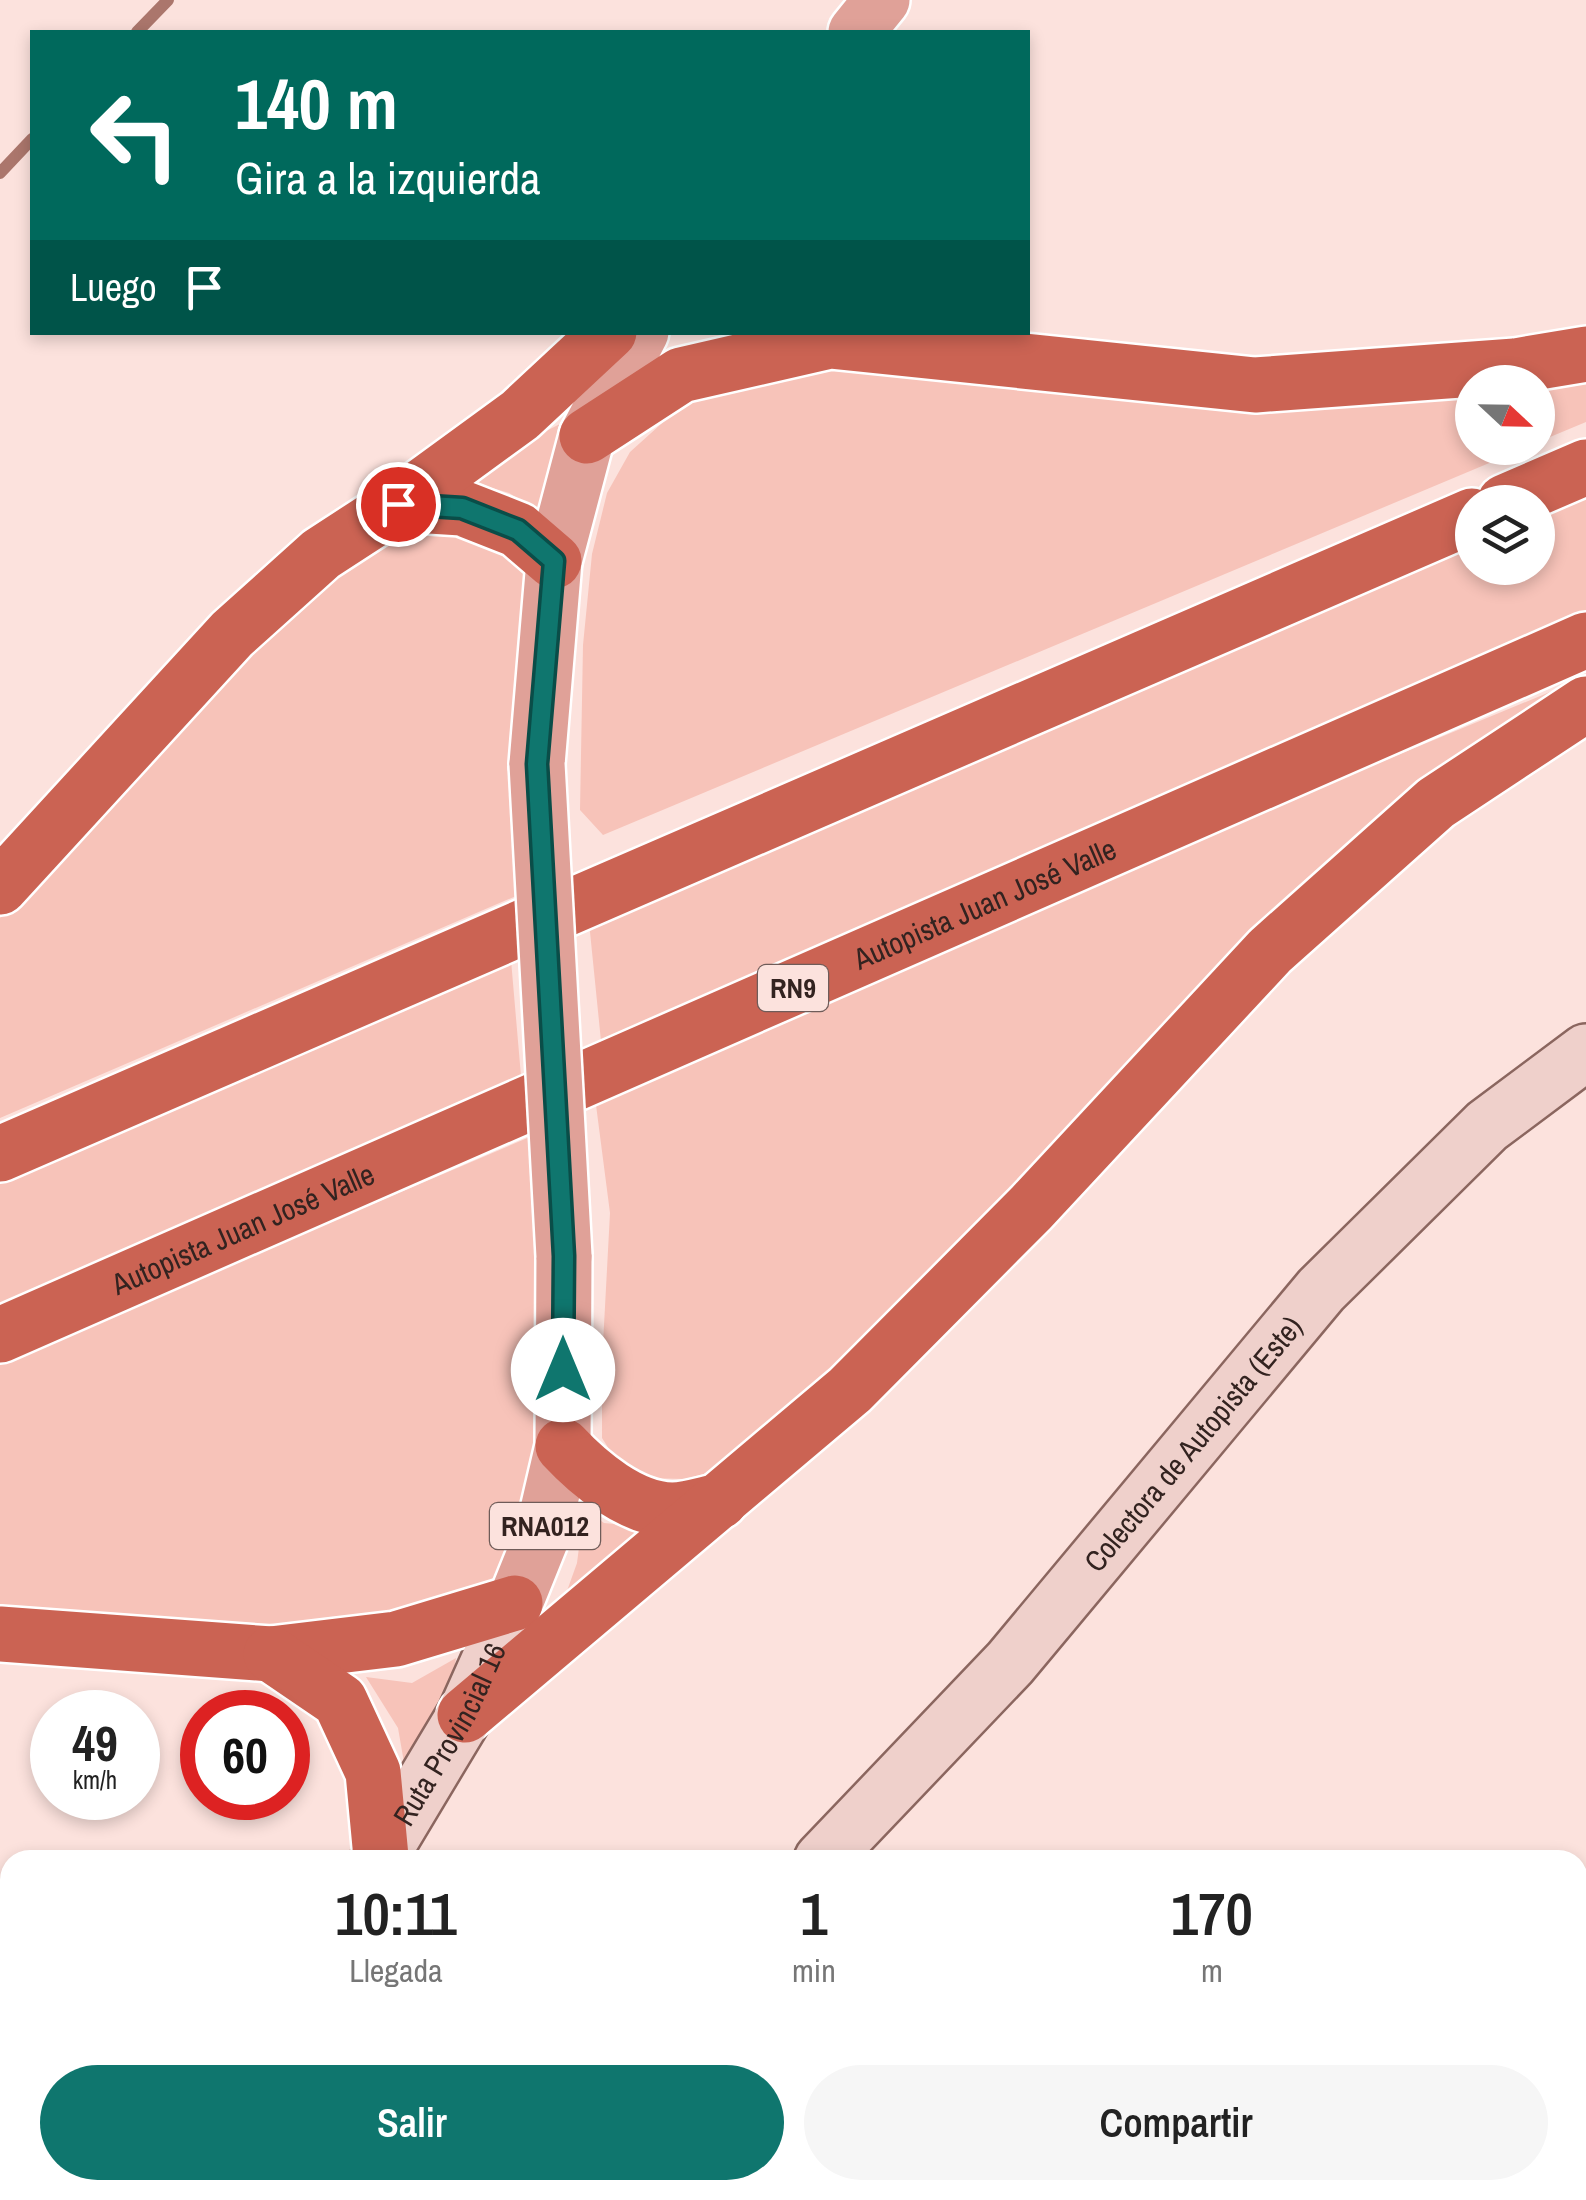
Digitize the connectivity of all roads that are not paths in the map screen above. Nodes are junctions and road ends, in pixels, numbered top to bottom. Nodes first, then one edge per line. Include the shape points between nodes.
1 (882, 0) edge
2 (858, 30) edge
3 (607, 335) edge
4 (639, 335) edge
5 (825, 337) edge
6 (1586, 354) edge
7 (587, 436) junction
8 (1586, 467) edge
9 (1544, 485) edge
10 (398, 504) junction
11 (1455, 523) edge
12 (554, 561) junction
13 (1586, 640) edge
14 (1586, 704) edge
15 (0, 887) edge
16 (1586, 1052) edge
17 (0, 1154) edge
18 (0, 1336) edge
19 (563, 1446) junction
20 (720, 1501) junction
21 (514, 1603) junction
22 (0, 1634) edge
23 (271, 1654) junction
24 (465, 1715) junction
25 (379, 1850) edge
26 (384, 1850) edge
27 (832, 1850) edge

1 - 2 main road
3 - 10 highway via 520,414
4 - 7 main road, RNA012
5 - 6 highway via 1255,385 1515,366
5 - 7 highway via 681,375
7 - 12 main road, RNA012
8 - 9 highway
10 - 12 highway via 462,508 518,530
10 - 15 highway via 322,554 232,634
11 - 17 highway
12 - 19 main road, RNA012, bridge via 537,764 564,1256
13 - 18 highway, Autopista Juan José Valle / RN9
14 - 20 highway via 1436,803 1270,951 850,1390
16 - 27 main road, Colectora de Autopista (Este) via 1487,1126 1321,1290 1010,1663
19 - 20 highway via 587,1473 629,1498 670,1510
19 - 21 main road, RNA012 via 542,1536
20 - 24 highway
21 - 23 highway via 396,1639
21 - 24 main road, Ruta Provincial 16
22 - 23 highway
23 - 25 highway via 340,1701 374,1772
24 - 26 main road, Ruta Provincial 16

